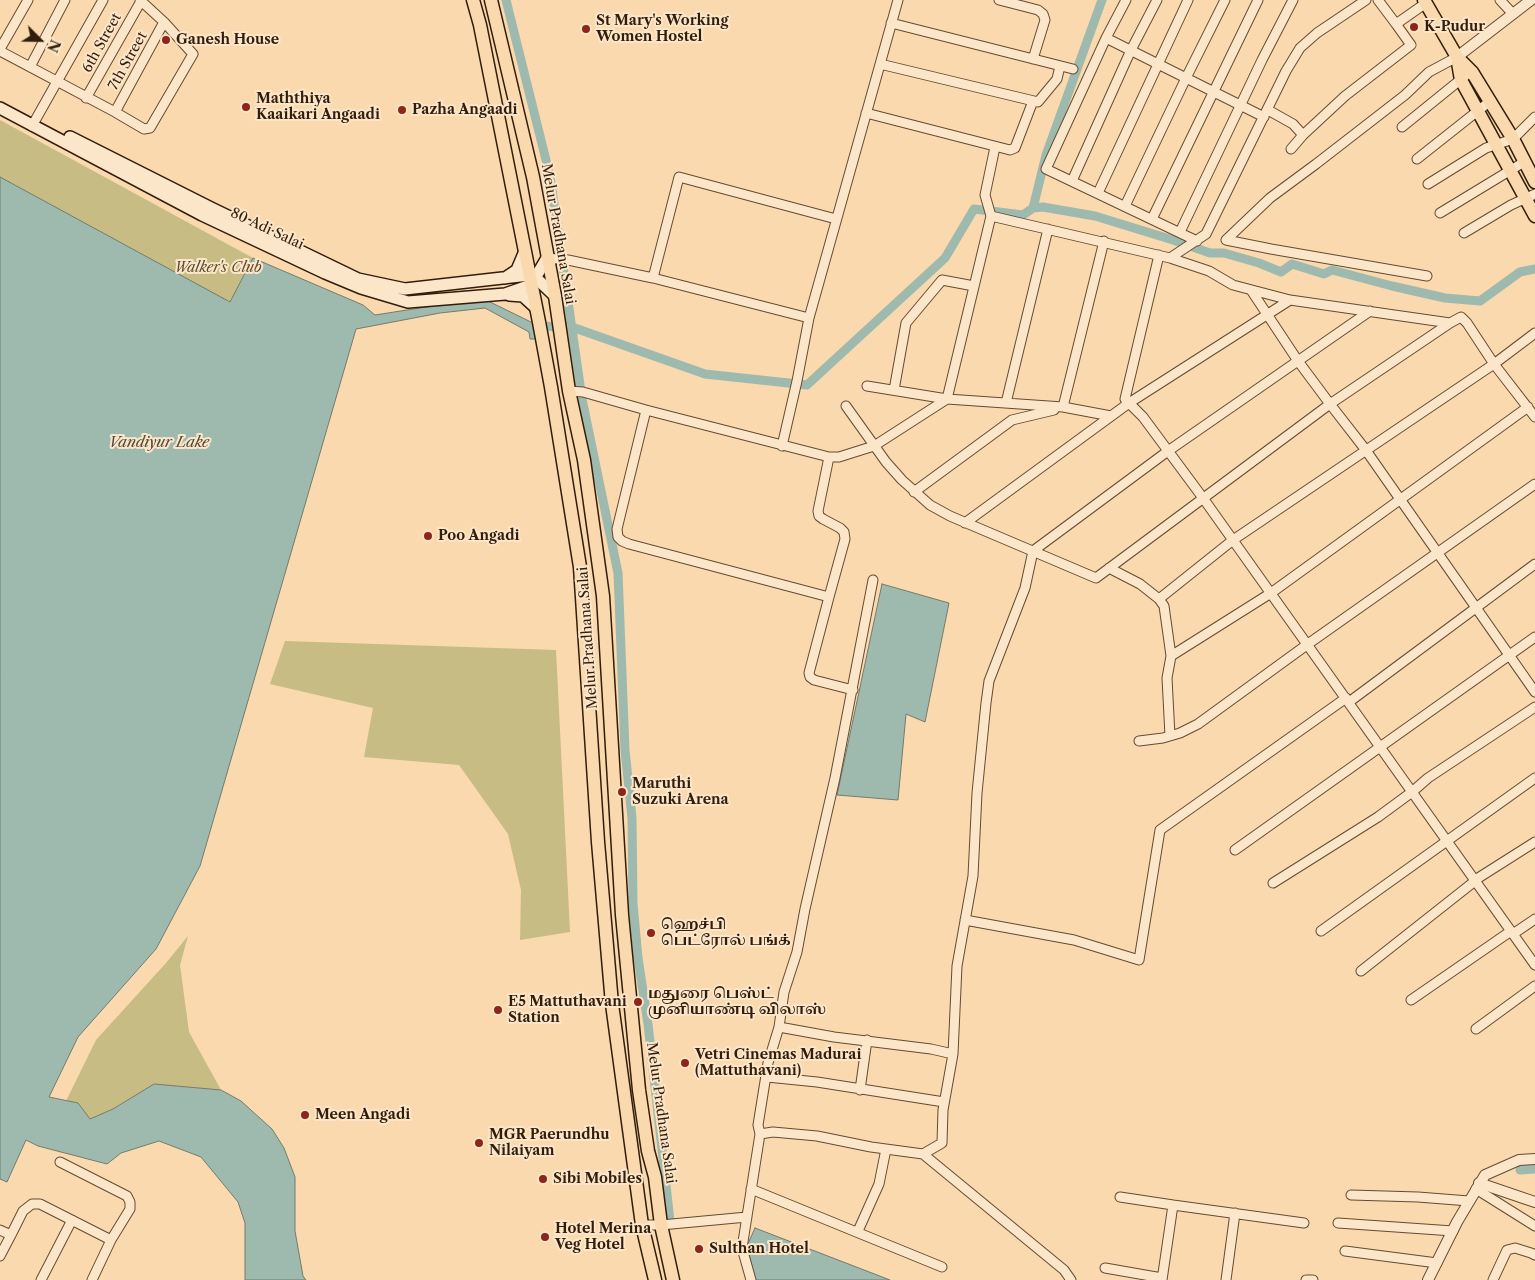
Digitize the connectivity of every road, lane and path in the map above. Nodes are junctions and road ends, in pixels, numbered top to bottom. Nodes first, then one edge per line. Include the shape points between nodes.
1 (28, 0) edge
2 (65, 0) edge
3 (103, 0) edge
4 (140, 0) edge
5 (473, 0) edge
6 (491, 0) edge
7 (898, 0) edge
8 (999, 0) edge
9 (1126, 0) edge
10 (1157, 0) edge
11 (1188, 0) edge
12 (1225, 0) edge
13 (1258, 0) edge
14 (1294, 0) edge
15 (1366, 0) edge
16 (1378, 0) edge
17 (1500, 0) edge
18 (1531, 0) edge
19 (1425, 2) edge
20 (1513, 14) junction
21 (164, 22) junction
22 (891, 23) junction
23 (1396, 24) junction
24 (1106, 38) junction
25 (0, 50) edge
26 (1131, 50) junction
27 (1457, 57) junction
28 (1033, 59) junction
29 (880, 64) junction
30 (1159, 64) junction
31 (1060, 66) junction
32 (30, 67) junction
33 (1073, 69) dead end
34 (1466, 76) junction
35 (1186, 78) junction
36 (58, 82) junction
37 (1213, 91) junction
38 (86, 98) junction
39 (0, 100) edge
40 (1033, 101) junction
41 (1489, 102) junction
42 (1242, 106) junction
43 (0, 108) edge
44 (1478, 110) junction
45 (115, 112) junction
46 (866, 113) junction
47 (1266, 114) junction
48 (1535, 118) edge
49 (34, 123) junction
50 (1402, 127) dead end
51 (1303, 135) junction
52 (1513, 139) junction
53 (1497, 144) junction
54 (995, 147) junction
55 (1291, 149) dead end
56 (1417, 159) dead end
57 (1524, 162) junction
58 (1510, 170) junction
59 (1072, 181) junction
60 (1535, 182) edge
61 (1428, 184) dead end
62 (1098, 194) junction
63 (1531, 196) edge
64 (1125, 206) junction
65 (1440, 213) dead end
66 (991, 214) junction
67 (1535, 216) edge
68 (836, 219) junction
69 (1152, 219) junction
70 (1048, 229) junction
71 (1180, 232) junction
72 (1464, 233) dead end
73 (1104, 241) junction
74 (1191, 244) junction
75 (525, 251) junction
76 (1159, 255) junction
77 (550, 258) junction
78 (1170, 258) junction
79 (1427, 276) dead end
80 (653, 278) junction
81 (504, 279) junction
82 (532, 279) junction
83 (974, 286) junction
84 (1251, 290) junction
85 (505, 294) junction
86 (555, 296) junction
87 (1290, 300) junction
88 (535, 307) junction
89 (1370, 311) junction
90 (1267, 314) junction
91 (809, 318) junction
92 (1450, 323) junction
93 (1535, 333) edge
94 (1298, 361) junction
95 (1494, 364) junction
96 (867, 386) dead end
97 (894, 390) junction
98 (569, 391) junction
99 (947, 399) junction
100 (1006, 403) junction
101 (1129, 403) junction
102 (1330, 404) junction
103 (846, 406) dead end
104 (1528, 407) junction
105 (1063, 408) junction
106 (646, 410) junction
107 (1111, 416) junction
108 (1535, 417) edge
109 (782, 446) junction
110 (874, 446) junction
111 (1365, 449) junction
112 (1168, 451) junction
113 (829, 457) junction
114 (1535, 484) edge
115 (914, 492) junction
116 (1203, 498) junction
117 (1399, 499) junction
118 (965, 523) junction
119 (1233, 540) junction
120 (1033, 552) junction
121 (1438, 552) junction
122 (1535, 564) edge
123 (1109, 568) junction
124 (873, 580) dead end
125 (1271, 593) junction
126 (829, 597) junction
127 (1159, 599) junction
128 (1476, 608) junction
129 (1535, 636) edge
130 (1308, 644) junction
131 (1171, 656) junction
132 (1508, 656) junction
133 (853, 690) junction
134 (1535, 692) edge
135 (1347, 700) junction
136 (1535, 707) edge
137 (1170, 736) junction
138 (1139, 741) dead end
139 (1381, 748) junction
140 (1535, 778) edge
141 (1412, 792) junction
142 (1446, 840) junction
143 (1535, 842) edge
144 (1235, 850) dead end
145 (1475, 881) junction
146 (1273, 883) dead end
147 (1535, 918) edge
148 (965, 920) junction
149 (1321, 931) dead end
150 (1512, 932) junction
151 (1535, 965) edge
152 (1361, 971) dead end
153 (1535, 986) edge
154 (1411, 1000) dead end
155 (779, 1027) junction
156 (1476, 1029) dead end
157 (867, 1040) junction
158 (952, 1054) junction
159 (767, 1077) junction
160 (860, 1090) junction
161 (944, 1102) junction
162 (760, 1134) junction
163 (886, 1149) junction
164 (923, 1154) junction
165 (1535, 1159) edge
166 (60, 1162) dead end
167 (1478, 1186) junction
168 (751, 1189) junction
169 (1351, 1195) dead end
170 (1120, 1197) dead end
171 (1469, 1201) junction
172 (1535, 1202) edge
173 (1173, 1205) junction
174 (1235, 1213) junction
175 (747, 1217) junction
176 (72, 1220) junction
177 (1304, 1222) dead end
178 (1338, 1223) dead end
179 (661, 1224) junction
180 (642, 1225) junction
181 (1535, 1226) edge
182 (0, 1230) edge
183 (858, 1231) junction
184 (1453, 1231) junction
185 (11, 1235) junction
186 (111, 1240) junction
187 (1345, 1251) dead end
188 (0, 1256) edge
189 (1535, 1256) edge
190 (1437, 1263) junction
191 (942, 1267) dead end
192 (1105, 1268) dead end
193 (1162, 1279) edge
194 (41, 1280) edge
195 (92, 1280) edge
196 (655, 1280) edge
197 (673, 1280) edge
198 (751, 1280) edge
199 (1070, 1280) edge
200 (1226, 1280) edge
201 (1306, 1280) edge
202 (1313, 1280) edge
203 (1428, 1280) edge
204 (1493, 1280) edge

1 - 25 street
2 - 32 street
3 - 36 street
4 - 21 street
4 - 38 street, 6th Street
5 - 75 main road, Melur Pradhana Salai
6 - 77 main road, Melur Pradhana Salai
7 - 22 street
8 - 28 street via 1043,14 1045,20
9 - 24 street
10 - 26 street
11 - 30 street
12 - 35 street
13 - 37 street
14 - 42 street
15 - 47 street via 1300,48
16 - 23 street
17 - 20 street
18 - 20 street
19 - 23 street
19 - 27 main road
20 - 27 street
21 - 45 street, 7th Street
21 - 45 street via 193,54 150,128 144,129
22 - 28 street
22 - 29 street
23 - 51 street via 1410,46 1345,96
24 - 26 street
24 - 59 street via 1046,169
25 - 32 street
26 - 30 street
26 - 59 street
27 - 34 main road
27 - 79 street via 1429,72 1270,198 1226,240
28 - 31 street
29 - 40 street
29 - 46 street
30 - 35 street
30 - 62 street
31 - 33 street
31 - 40 street via 1057,79 1038,102
32 - 36 street
34 - 41 main road
34 - 44 main road
34 - 50 street
35 - 37 street
35 - 64 street
36 - 38 street
36 - 49 street
37 - 42 street
37 - 69 street
38 - 45 street
39 - 49 main road, 80 Adi Salai
40 - 54 street via 1015,148
41 - 44 street
41 - 52 main road
42 - 47 street
42 - 71 street
43 - 49 main road, 80 Adi Salai
44 - 53 main road
44 - 56 street
46 - 54 street
46 - 68 street
47 - 51 street via 1293,124
47 - 74 street via 1206,234
48 - 52 street
49 - 81 main road, 80 Adi Salai via 358,279 405,289
49 - 85 main road, 80 Adi Salai via 202,214 361,288 408,302
51 - 55 street
52 - 53 street
52 - 57 main road
53 - 58 main road
53 - 61 street
54 - 66 street via 985,195
57 - 58 street
57 - 60 main road
58 - 63 main road
58 - 65 street
59 - 62 street
62 - 64 street
63 - 67 main road
63 - 72 street
64 - 69 street
66 - 70 street
66 - 83 street
68 - 80 street via 679,177
68 - 91 street
69 - 71 street
70 - 73 street
70 - 100 street
71 - 74 street
73 - 76 street
73 - 105 street
74 - 78 street
75 - 81 main road via 517,270
75 - 82 main road, Melur Pradhana Salai
76 - 78 street
76 - 101 street via 1125,399
77 - 80 street
77 - 82 main road
77 - 86 main road, Melur Pradhana Salai
78 - 84 street
80 - 91 street
81 - 82 main road, 80 Adi Salai
82 - 85 main road, 80 Adi Salai
82 - 86 main road
82 - 88 main road, Melur Pradhana Salai
83 - 97 street via 942,280 906,323
83 - 99 street
84 - 87 street
84 - 90 street
85 - 88 main road via 523,296
86 - 98 main road, Melur Pradhana Salai
87 - 89 street
87 - 90 street
88 - 180 main road, Melur Pradhana Salai via 580,568 612,1004
89 - 92 street
89 - 94 street
90 - 94 street
90 - 101 street
91 - 109 street
92 - 95 street via 1461,317
92 - 102 street
93 - 95 street
94 - 102 street
94 - 112 street
95 - 104 street
95 - 111 street
96 - 97 street
97 - 99 street
98 - 106 street
98 - 179 main road, Melur Pradhana Salai via 584,460 603,596 622,915 639,1090
99 - 100 street
99 - 110 street
100 - 105 street
101 - 107 street
101 - 112 street
102 - 111 street
102 - 116 street
103 - 110 street
104 - 108 street
104 - 117 street
105 - 107 street
105 - 115 street via 1012,420
106 - 109 street
106 - 126 street via 617,529 622,541
107 - 118 street
109 - 113 street
110 - 113 street via 840,457
110 - 115 street
111 - 117 street
111 - 119 street
112 - 116 street
112 - 120 street
113 - 126 street via 818,511 819,516 844,532 845,539
114 - 121 street
115 - 118 street via 930,505
116 - 119 street
116 - 123 street
117 - 121 street
117 - 125 street
118 - 120 street
119 - 125 street
119 - 127 street
120 - 123 street via 1096,578
120 - 148 street via 1025,588 989,681 977,793 973,876
121 - 128 street
121 - 130 street
122 - 128 street
123 - 127 street via 1140,584
124 - 133 street
125 - 130 street
125 - 131 street
126 - 133 street via 810,677
127 - 131 street via 1166,614
128 - 132 street
128 - 135 street
129 - 132 street
130 - 135 street
130 - 137 street via 1198,724
131 - 137 street via 1167,678
132 - 134 street
132 - 139 street
133 - 155 street via 797,952 784,992
135 - 139 street
135 - 148 street via 1160,830 1139,960 1074,940
136 - 141 street
137 - 138 street
139 - 141 street
139 - 144 street
140 - 142 street
141 - 142 street
141 - 146 street
142 - 145 street
142 - 149 street
143 - 145 street
145 - 150 street
145 - 152 street
147 - 150 street
148 - 158 street via 957,966
150 - 151 street
150 - 154 street
153 - 156 street
155 - 157 street
155 - 159 street
157 - 158 street
157 - 160 street
158 - 161 street
159 - 160 street
159 - 162 street via 758,1125
160 - 161 street
161 - 164 street via 942,1143
162 - 163 street via 817,1136
162 - 168 street
163 - 164 street
163 - 183 street via 880,1184
164 - 199 street via 1064,1270
165 - 167 street via 1519,1160 1485,1175
166 - 186 street via 126,1196 130,1202 130,1209
167 - 171 street
167 - 172 street
167 - 181 street
168 - 175 street
168 - 183 street
169 - 171 street
170 - 173 street
171 - 184 street
173 - 174 street
173 - 193 street
174 - 177 street
174 - 200 street
175 - 179 street
175 - 198 street via 742,1248
176 - 185 street via 40,1204 32,1204 23,1212
176 - 186 street
176 - 194 street
178 - 184 street
179 - 180 street
179 - 197 main road, Melur Pradhana Salai
180 - 196 main road, Melur Pradhana Salai
182 - 185 street
183 - 191 street
184 - 190 street
185 - 188 street
186 - 195 street
187 - 190 street
189 - 204 street via 1515,1248 1507,1250
190 - 203 street
192 - 193 street
201 - 202 street

